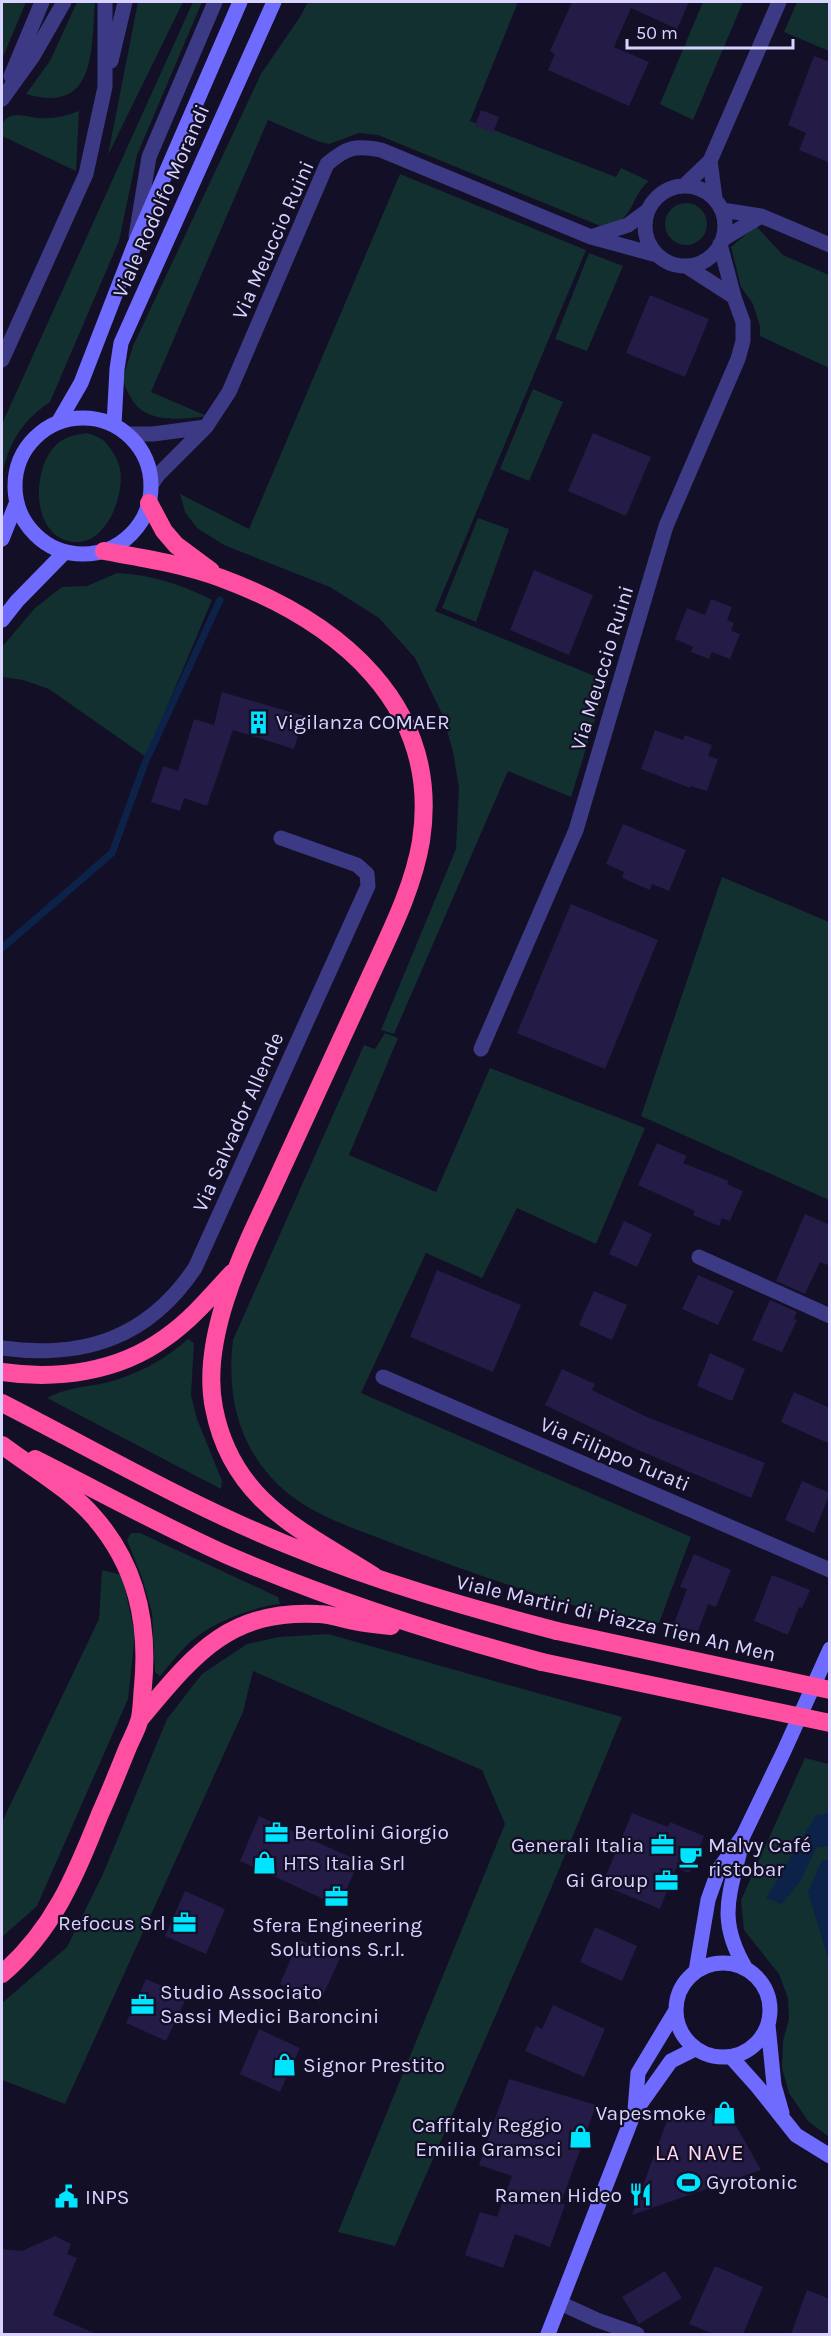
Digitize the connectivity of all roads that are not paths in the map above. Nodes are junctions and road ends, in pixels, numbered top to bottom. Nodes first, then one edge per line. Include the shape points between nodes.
1 (42, 2) edge
2 (64, 2) edge
3 (105, 2) edge
4 (125, 2) edge
5 (215, 2) edge
6 (240, 2) edge
7 (274, 2) edge
8 (779, 2) edge
9 (105, 87) junction
10 (2, 99) edge
11 (710, 161) junction
12 (685, 185) junction
13 (718, 204) junction
14 (647, 211) junction
15 (761, 216) junction
16 (591, 237) junction
17 (722, 242) junction
18 (830, 245) edge
19 (134, 246) junction
20 (657, 255) junction
21 (686, 266) junction
22 (734, 297) junction
23 (2, 360) edge
24 (59, 421) junction
25 (114, 425) junction
26 (206, 427) junction
27 (128, 434) junction
28 (150, 494) junction
29 (16, 504) junction
30 (2, 539) edge
31 (104, 551) junction
32 (65, 552) junction
33 (220, 577) junction
34 (2, 620) edge
35 (282, 838) dead end
36 (481, 1049) dead end
37 (699, 1257) dead end
38 (237, 1268) junction
39 (830, 1316) edge
40 (2, 1348) edge
41 (2, 1372) edge
42 (383, 1377) dead end
43 (2, 1403) edge
44 (2, 1443) edge
45 (830, 1570) edge
46 (374, 1576) junction
47 (430, 1631) junction
48 (830, 1649) edge
49 (830, 1690) edge
50 (140, 1719) junction
51 (830, 1723) edge
52 (743, 1836) junction
53 (746, 1969) junction
54 (696, 1971) junction
55 (2, 1974) edge
56 (676, 2010) junction
57 (768, 2025) junction
58 (695, 2049) junction
59 (730, 2057) junction
60 (634, 2113) junction
61 (785, 2122) junction
62 (830, 2156) edge
63 (560, 2302) junction
64 (548, 2334) edge
65 (637, 2334) edge

1 - 10 street
2 - 10 street
3 - 9 street
4 - 9 street
5 - 19 street, Viale Rodolfo Morandi via 149,157
6 - 19 street, Viale Rodolfo Morandi
7 - 25 street, Viale Rodolfo Morandi via 121,343
8 - 11 street
9 - 23 street via 86,174
11 - 12 street
11 - 13 street, Via Meuccio Ruini
12 - 13 street via 696,187
12 - 14 street via 662,192
13 - 15 street
13 - 17 street, Via Meuccio Ruini via 725,230
14 - 16 street via 613,232
14 - 20 street via 646,234
15 - 17 street
15 - 18 street
16 - 20 street, Via Meuccio Ruini
16 - 26 street, Via Meuccio Ruini via 381,150 360,146 341,152 327,164 229,392
17 - 21 street via 706,260
17 - 22 street, Via Meuccio Ruini
19 - 24 street, Viale Rodolfo Morandi via 81,383
20 - 21 street, Via Meuccio Ruini
21 - 22 street, Via Meuccio Ruini
22 - 36 street, Via Meuccio Ruini via 743,322 738,359 666,526 576,830
24 - 25 street, Viale Rodolfo Morandi via 87,417
24 - 29 street, Viale Rodolfo Morandi via 31,440 22,454 16,470
25 - 27 street, Viale Rodolfo Morandi
26 - 27 street
26 - 28 street, Via Meuccio Ruini via 158,475
27 - 28 street, Viale Rodolfo Morandi via 141,449 148,466
28 - 31 street, Viale Rodolfo Morandi via 143,519 133,533
28 - 33 highway via 164,531 176,545
29 - 30 street, Viale Rodolfo Morandi
29 - 32 street, Viale Rodolfo Morandi via 34,534
31 - 32 street, Viale Rodolfo Morandi
31 - 33 highway via 146,557
32 - 34 street
33 - 38 highway via 279,604 319,628 375,676 393,700 414,743 424,798 412,877 388,938
35 - 40 street, Via Salvador Allende via 357,865 367,874 368,886 195,1268 159,1312 110,1339 60,1351
37 - 39 street
38 - 41 highway via 165,1338 133,1357 58,1376
38 - 46 highway via 211,1361 214,1409 225,1443 243,1478 269,1508
42 - 45 street, Via Filippo Turati
43 - 46 highway, Viale Martiri di Piazza Tien An Men via 210,1510 288,1545
44 - 47 highway via 225,1554
44 - 50 highway via 94,1517 128,1569 145,1637
46 - 49 highway, Viale Martiri di Piazza Tien An Men, bridge via 435,1598 557,1631
47 - 50 highway via 321,1614 254,1620 201,1650
47 - 51 highway, bridge via 542,1662
48 - 52 street
50 - 55 highway via 67,1893 42,1932
52 - 53 street via 726,1910 734,1949
52 - 54 street via 719,1869 708,1900
53 - 54 street via 720,1963
53 - 57 street via 764,1987 769,2000
54 - 56 street via 678,1995
56 - 58 street via 678,2025
56 - 60 street via 638,2073
57 - 59 street via 753,2046
57 - 61 street via 774,2085
58 - 59 street
58 - 60 street via 671,2061
59 - 61 street
60 - 63 street
61 - 62 street via 796,2135
63 - 64 street
63 - 65 street

